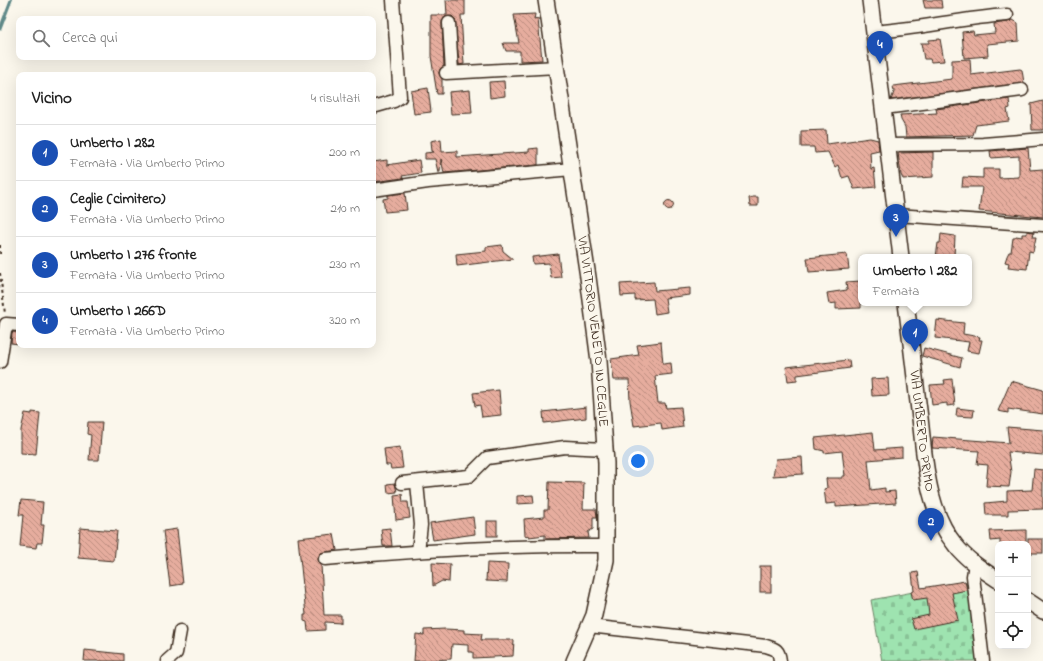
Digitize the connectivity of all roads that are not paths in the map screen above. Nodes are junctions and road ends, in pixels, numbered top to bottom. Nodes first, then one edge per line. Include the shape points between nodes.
1 (393, 0) edge
2 (546, 0) edge
3 (870, 0) edge
4 (1007, 15) dead end
5 (448, 23) dead end
6 (873, 32) junction
7 (557, 67) junction
8 (1022, 90) dead end
9 (376, 105) edge
10 (884, 108) junction
11 (1043, 139) edge
12 (888, 145) junction
13 (572, 169) junction
14 (376, 190) edge
15 (896, 216) junction
16 (1043, 226) edge
17 (901, 254) edge
18 (906, 306) edge
19 (16, 325) edge
20 (0, 362) edge
21 (605, 448) junction
22 (417, 483) junction
23 (402, 484) dead end
24 (607, 546) junction
25 (418, 551) junction
26 (325, 559) dead end
27 (975, 564) junction
28 (995, 578) edge
29 (1031, 603) edge
30 (1043, 611) edge
31 (589, 626) junction
32 (180, 631) dead end
33 (167, 661) edge
34 (574, 661) edge
35 (780, 661) edge
36 (983, 661) edge

1 - 9 street via 400,97
2 - 7 main road, VIA VITTORIO VENETO IN CEGLIE
3 - 6 main road
4 - 6 street via 906,30
5 - 7 street via 449,73
6 - 10 main road
7 - 13 main road, VIA VITTORIO VENETO IN CEGLIE
8 - 10 street
10 - 12 main road
11 - 12 street via 983,144
12 - 15 main road
13 - 14 street via 428,182
13 - 21 main road, VIA VITTORIO VENETO IN CEGLIE via 599,361
15 - 16 street
15 - 17 main road
18 - 27 main road, VIA UMBERTO PRIMO via 926,471 932,498 949,536
19 - 20 street via 6,324
21 - 22 street via 565,447 487,458 469,476
21 - 24 main road, VIA VITTORIO VENETO IN CEGLIE
22 - 23 street
22 - 25 street via 421,526
24 - 25 street via 528,545
24 - 31 main road, VIA VITTORIO VENETO IN CEGLIE via 602,585
25 - 26 street
27 - 28 main road, VIA UMBERTO PRIMO
27 - 36 street via 973,576
29 - 30 main road
31 - 34 main road, VIA VITTORIO VENETO IN CEGLIE
31 - 35 street via 766,646 777,649
32 - 33 street via 176,653

